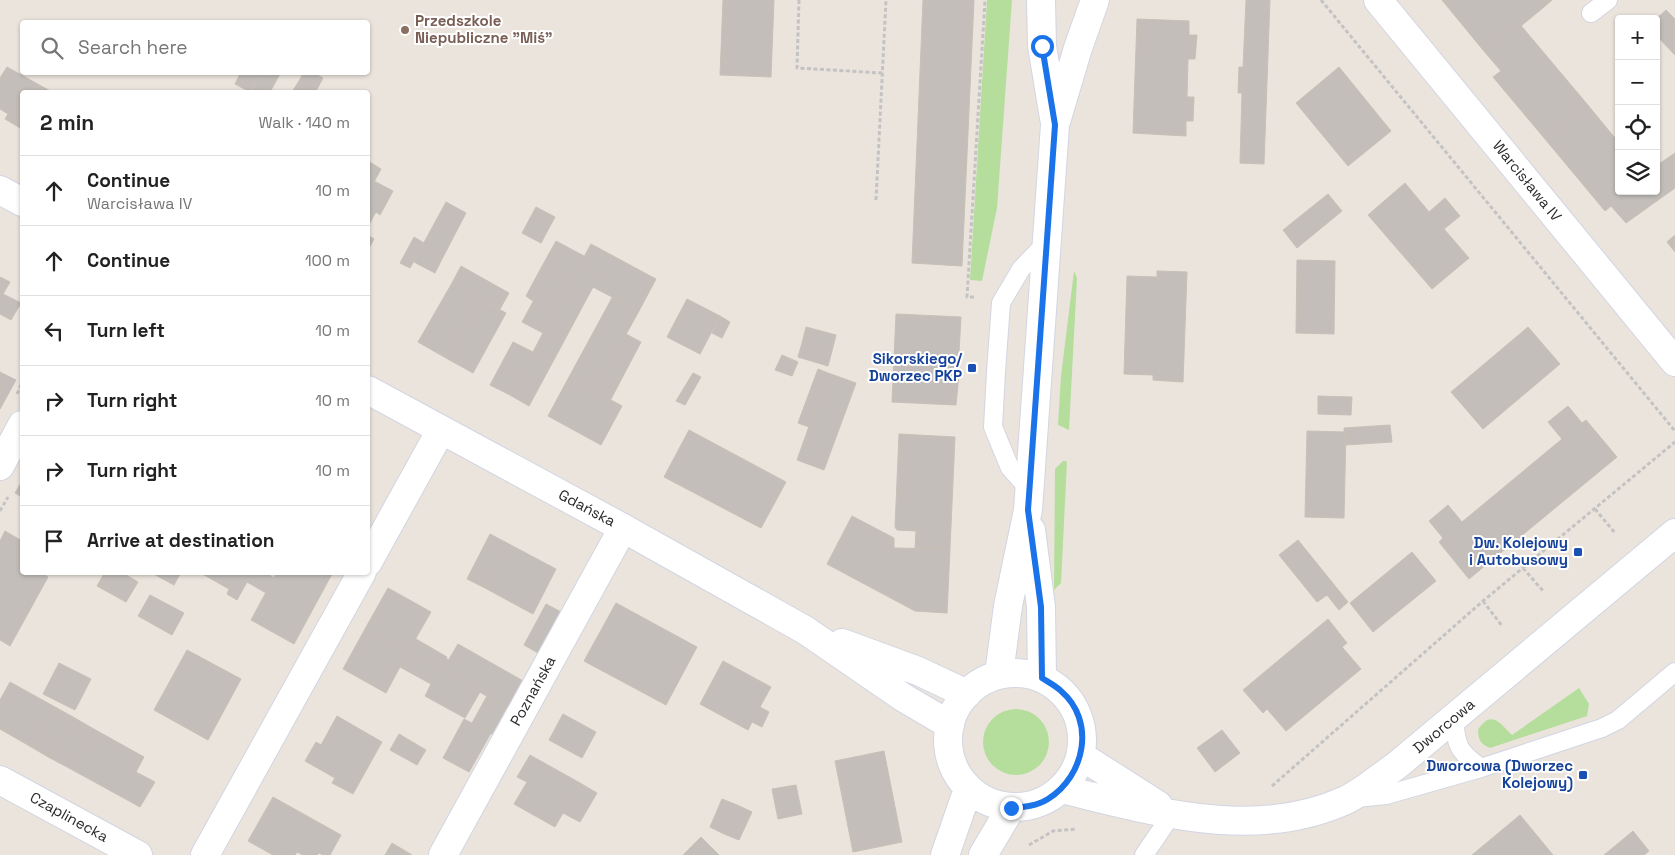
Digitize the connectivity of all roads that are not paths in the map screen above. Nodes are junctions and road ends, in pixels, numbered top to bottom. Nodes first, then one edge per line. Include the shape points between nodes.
1 (1041, 0) edge
2 (1096, 0) edge
3 (1378, 0) edge
4 (1608, 0) edge
5 (1592, 14) dead end
6 (1055, 125) junction
7 (0, 190) edge
8 (20, 201) edge
9 (1048, 240) junction
10 (1675, 362) edge
11 (370, 391) edge
12 (20, 430) edge
13 (441, 430) junction
14 (0, 466) edge
15 (1029, 500) junction
16 (623, 528) junction
17 (1675, 533) edge
18 (370, 558) edge
19 (360, 575) edge
20 (805, 630) junction
21 (1675, 672) edge
22 (999, 674) junction
23 (1042, 678) junction
24 (966, 694) junction
25 (1454, 718) junction
26 (950, 725) junction
27 (1081, 756) junction
28 (1481, 768) junction
29 (0, 780) edge
30 (968, 789) junction
31 (1062, 790) junction
32 (1348, 799) junction
33 (1011, 808) junction
34 (1172, 814) junction
35 (138, 855) edge
36 (205, 855) edge
37 (443, 855) edge
38 (945, 855) edge
39 (983, 855) edge
40 (1144, 855) edge

1 - 6 street via 1042,46
2 - 6 street
3 - 10 street, Warcisława IV
4 - 5 lane
6 - 9 street
7 - 8 street
9 - 15 street
9 - 15 lane via 1021,268 1002,303 996,372 993,427 1010,468
11 - 13 street, Gdańska
12 - 14 street
13 - 16 street, Gdańska
13 - 18 street
15 - 22 street via 1008,606
15 - 23 street via 1041,607
16 - 20 street, Gdańska
16 - 37 street, Poznańska
17 - 25 street, Dworcowa
19 - 36 street
20 - 24 street, Gdańska via 918,671
20 - 26 street, Gdańska via 904,698
21 - 28 lane via 1618,720 1602,728
22 - 23 street via 1021,673
22 - 24 street
23 - 27 street via 1062,691 1076,710 1083,732
24 - 26 street
25 - 28 lane via 1460,750
25 - 32 street, Dworcowa via 1396,766
26 - 30 street via 951,759
27 - 31 street via 1074,774
27 - 34 street, Dworcowa
28 - 32 lane via 1386,795
29 - 35 street, Czaplinecka
30 - 33 street via 988,802
30 - 38 street
31 - 33 street via 1029,806
31 - 34 street, Dworcowa
32 - 34 street, Dworcowa via 1311,812 1276,819 1233,822
33 - 39 street
34 - 40 lane

